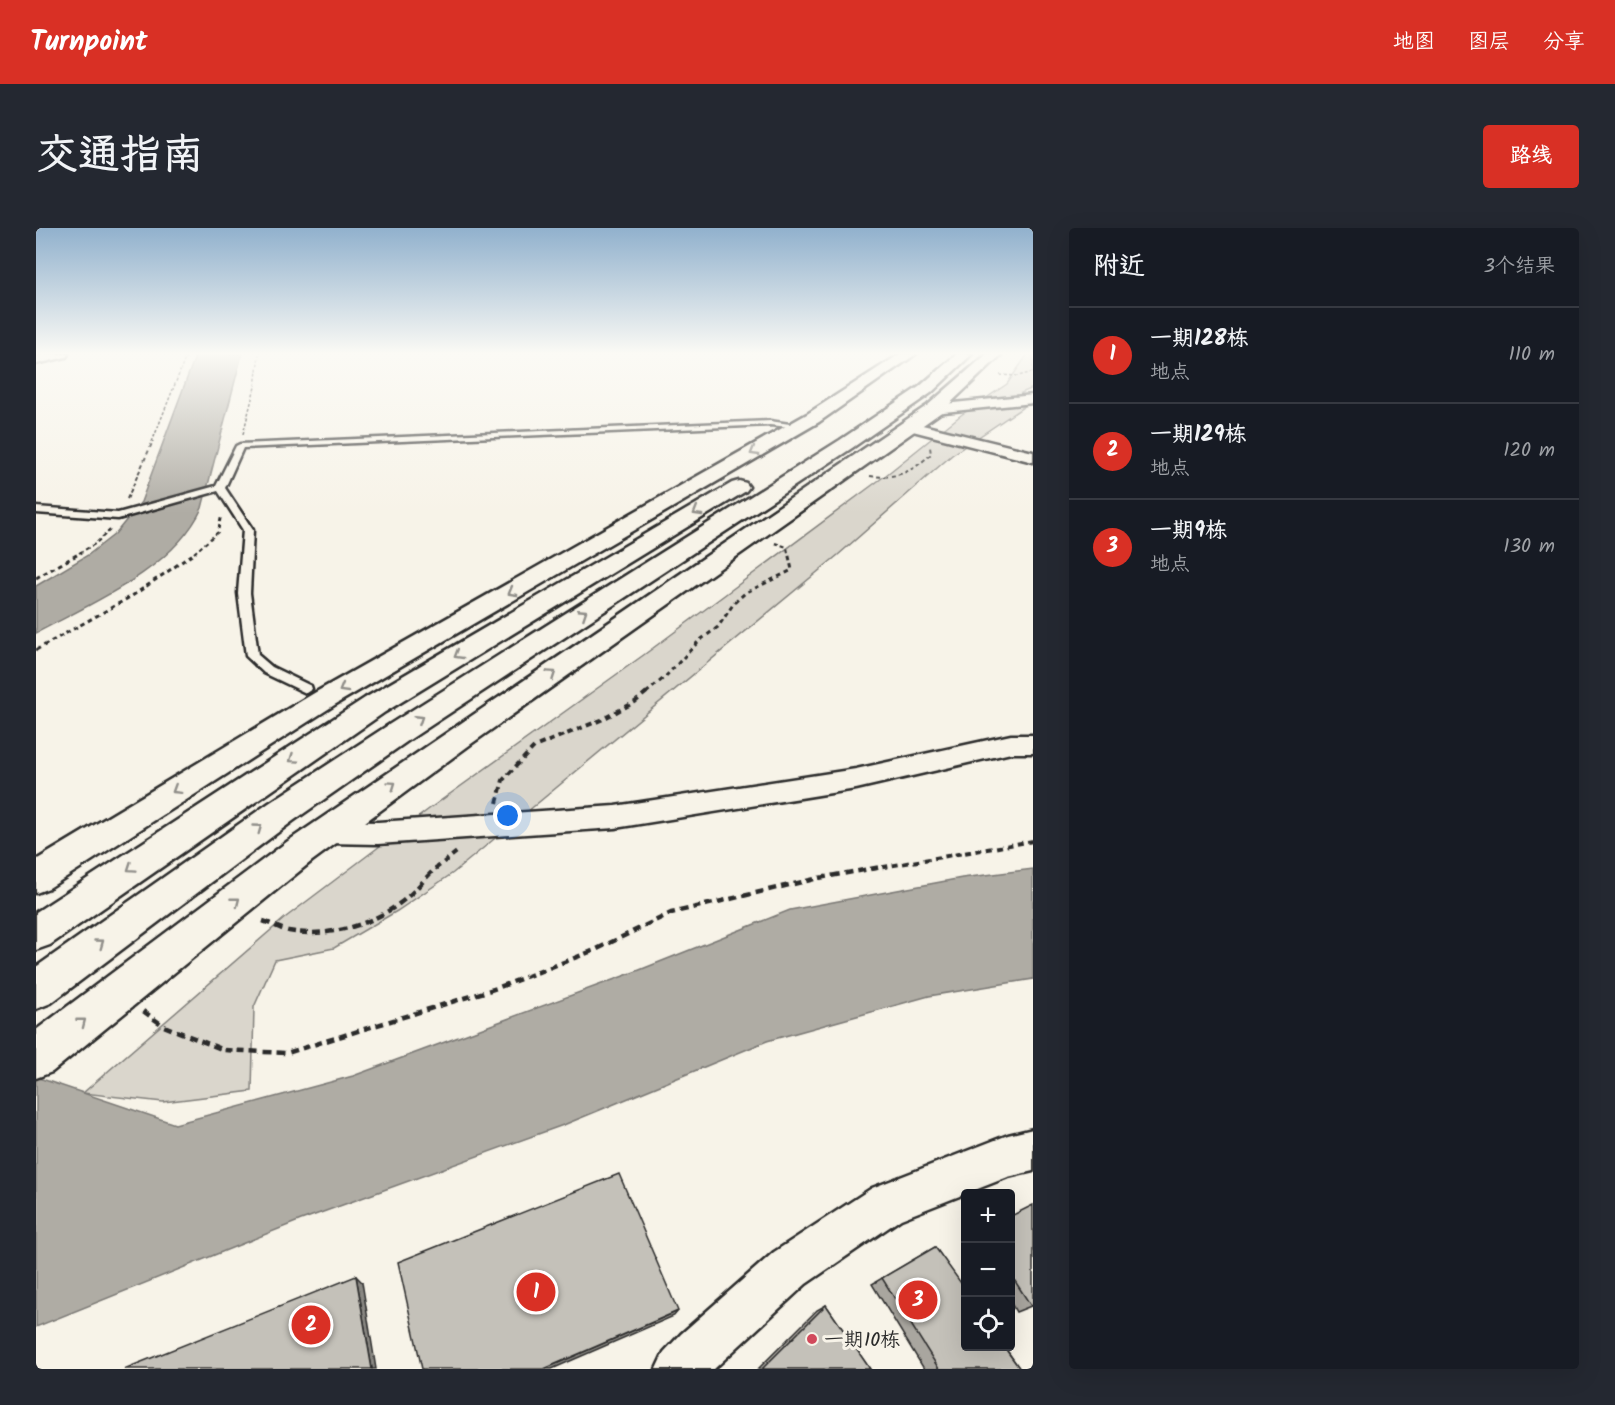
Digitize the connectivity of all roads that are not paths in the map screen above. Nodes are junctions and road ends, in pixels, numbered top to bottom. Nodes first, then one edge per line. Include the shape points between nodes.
1 (830, 407) edge
2 (911, 407) edge
3 (952, 407) edge
4 (997, 407) edge
5 (902, 418) junction
6 (938, 421) junction
7 (800, 426) junction
8 (838, 429) dead end
9 (1033, 456) edge
10 (214, 490) junction
11 (36, 510) edge
12 (306, 689) dead end
13 (1033, 744) edge
14 (327, 832) junction
15 (36, 878) edge
16 (36, 933) edge
17 (36, 990) edge
18 (36, 1057) edge
19 (1033, 1150) edge
20 (681, 1369) edge

1 - 7 main road
2 - 5 main road
3 - 6 main road
4 - 6 street
5 - 6 main road
14 -> 5 main road via 843,474
17 -> 5 main road via 280,812 392,737 846,444
6 - 9 street
7 - 10 lane via 770,423 240,446
7 -> 15 main road via 326,699
8 -> 16 main road via 375,705
10 - 11 lane via 123,515
10 - 12 lane via 248,530 244,593 252,656 268,670
13 - 14 street via 1011,744 856,779 615,817
18 -> 14 main road
19 - 20 street via 887,1203 790,1268

